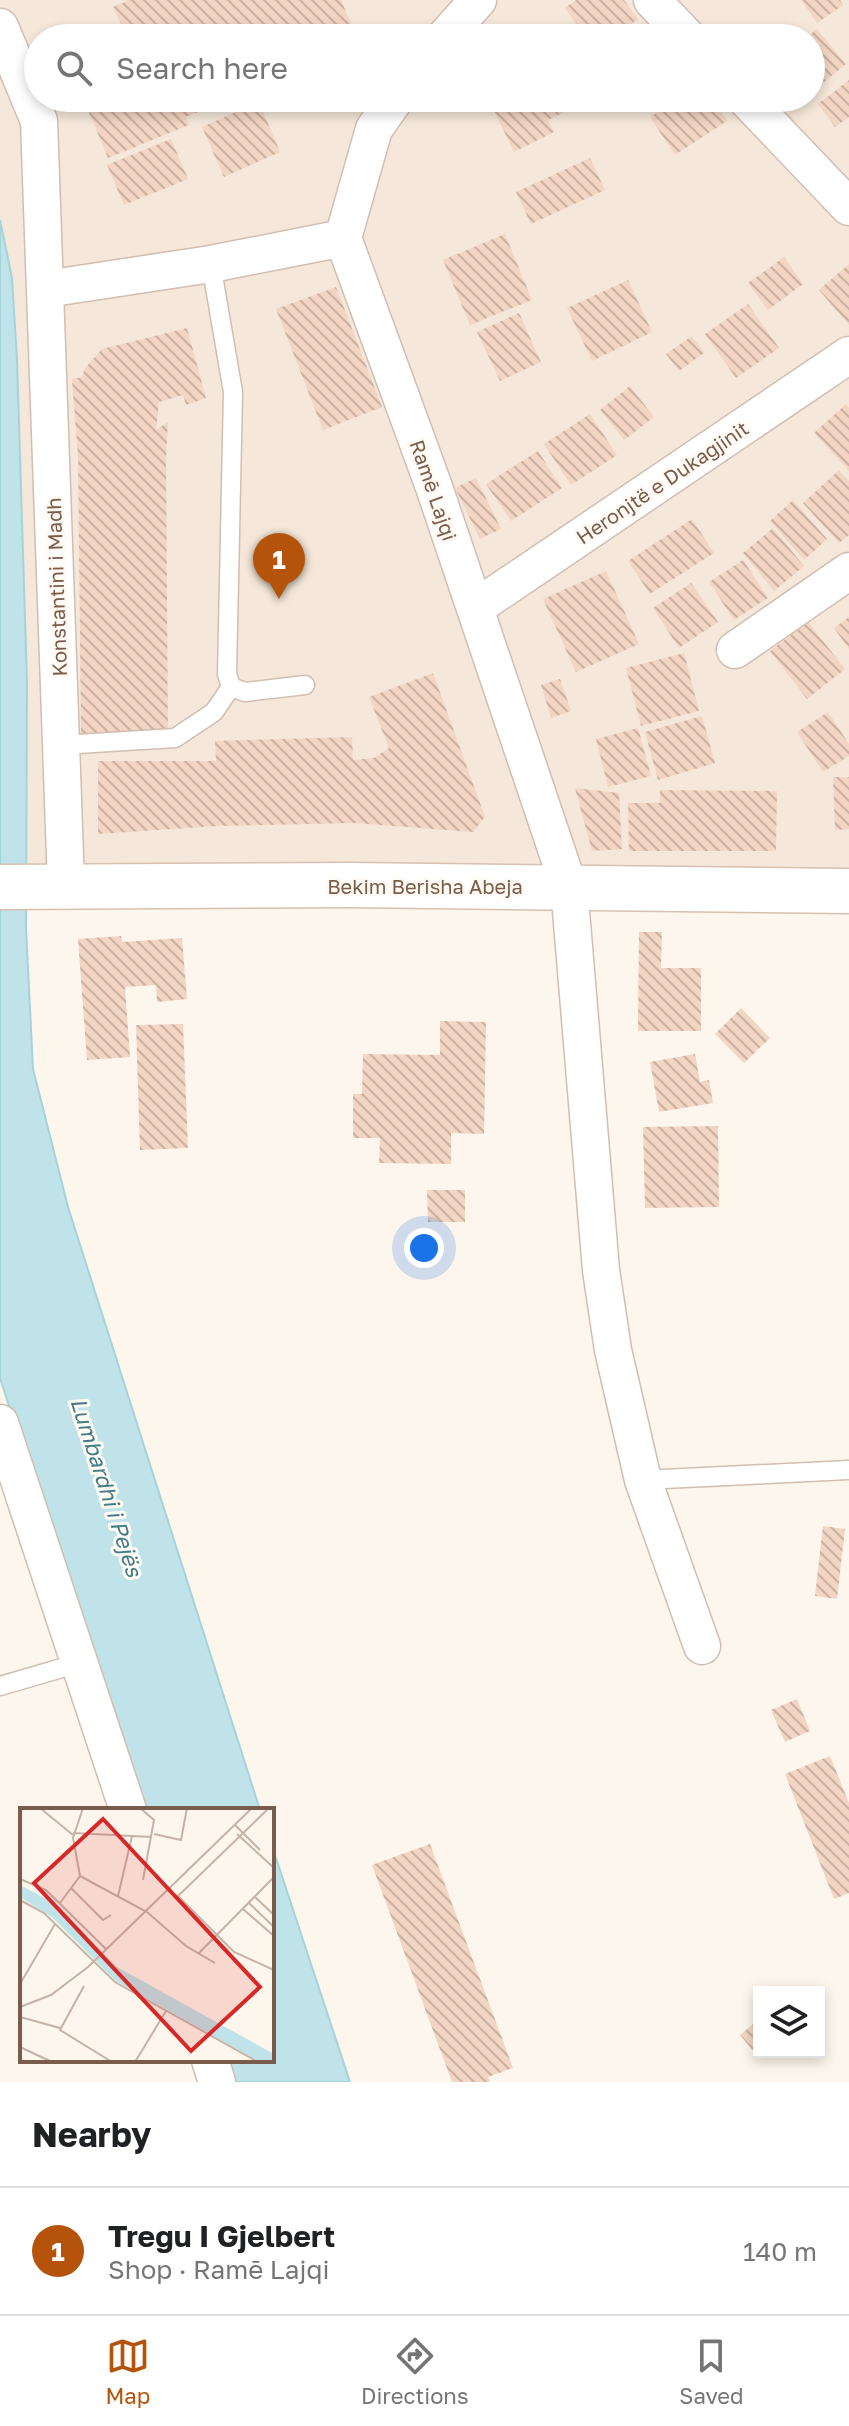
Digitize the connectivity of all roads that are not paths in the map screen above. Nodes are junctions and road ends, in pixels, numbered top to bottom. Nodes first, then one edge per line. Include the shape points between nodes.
1 (478, 0) edge
2 (652, 0) edge
3 (457, 24) edge
4 (675, 24) edge
5 (0, 27) edge
6 (24, 85) edge
7 (35, 112) edge
8 (386, 112) edge
9 (758, 112) edge
10 (849, 207) edge
11 (343, 238) junction
12 (211, 264) junction
13 (46, 289) junction
14 (849, 355) edge
15 (849, 571) edge
16 (475, 608) junction
17 (735, 650) dead end
18 (305, 685) dead end
19 (231, 687) junction
20 (61, 745) junction
21 (66, 885) junction
22 (0, 887) edge
23 (569, 887) junction
24 (849, 891) edge
25 (0, 1423) edge
26 (849, 1470) edge
27 (643, 1480) junction
28 (702, 1646) dead end
29 (79, 1663) junction
30 (0, 1686) edge
31 (127, 1808) edge
32 (211, 2062) edge
33 (217, 2082) edge

1 - 3 street
2 - 4 street
5 - 6 street, Konstantini i Madh
7 - 13 street, Konstantini i Madh
8 - 11 street via 374,129
9 - 10 street
11 - 12 street
11 - 16 street, Ramē Lajqi
12 - 13 street
12 - 19 lane via 233,392 227,674
13 - 20 street, Konstantini i Madh
14 - 16 street, Heronjtë e Dukagjinit
15 - 17 street
16 - 23 street, Ramē Lajqi
18 - 19 lane via 245,692
19 - 20 lane via 214,712 175,738
20 - 21 street, Konstantini i Madh
21 - 22 street, Bekim Berisha Abeja
21 - 23 street, Bekim Berisha Abeja
23 - 24 street, Bekim Berisha Abeja
23 - 27 street, Ramē Lajqi via 601,1270
25 - 29 street
26 - 27 lane
27 - 28 street, Ramē Lajqi
29 - 30 lane
29 - 31 street
32 - 33 street

